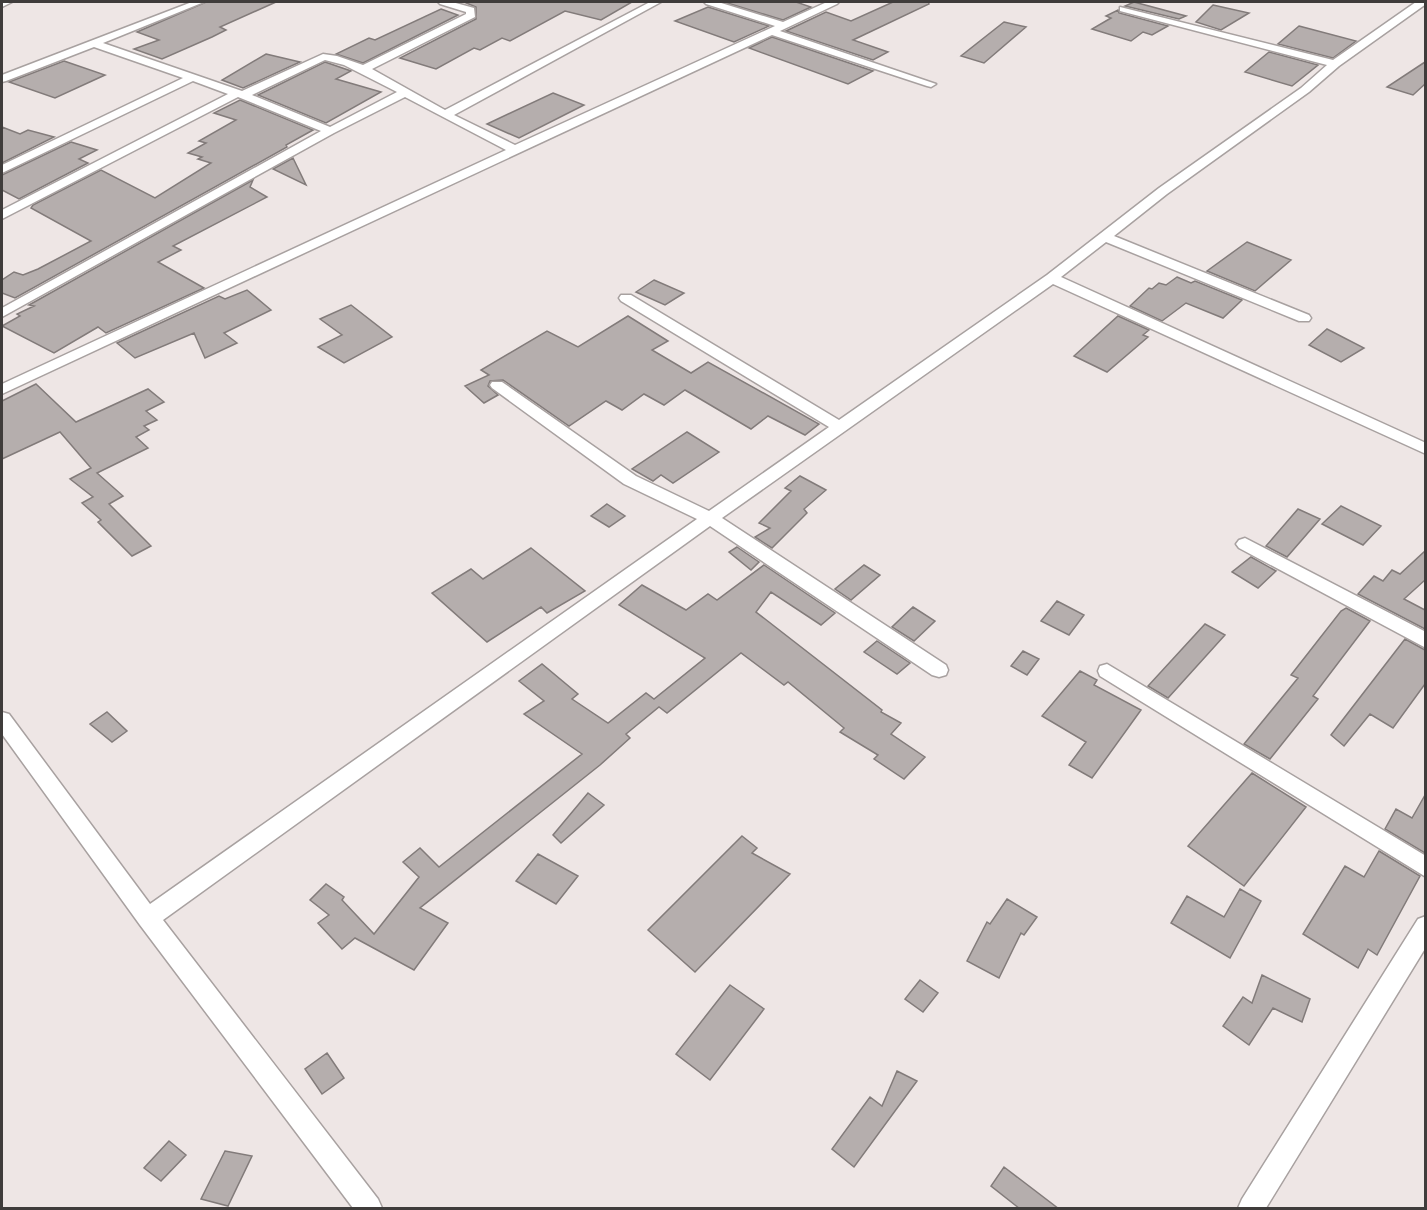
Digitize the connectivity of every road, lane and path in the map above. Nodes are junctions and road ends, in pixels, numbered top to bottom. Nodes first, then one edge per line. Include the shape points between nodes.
1 (7, 2) edge
2 (199, 2) edge
3 (443, 2) edge
4 (656, 2) edge
5 (709, 2) edge
6 (834, 2) edge
7 (1422, 2) edge
8 (2, 4) edge
9 (1124, 9) dead end
10 (783, 25) junction
11 (770, 32) junction
12 (93, 43) junction
13 (1335, 64) junction
14 (364, 69) junction
15 (192, 78) junction
16 (2, 79) edge
17 (931, 84) dead end
18 (404, 93) junction
19 (240, 94) junction
20 (445, 115) junction
21 (330, 131) junction
22 (516, 150) junction
23 (2, 169) edge
24 (2, 215) edge
25 (1105, 237) junction
26 (1052, 278) junction
27 (626, 298) dead end
28 (2, 313) edge
29 (1304, 318) dead end
30 (496, 385) dead end
31 (2, 390) edge
32 (840, 427) junction
33 (1425, 449) edge
34 (710, 518) junction
35 (1245, 544) dead end
36 (1425, 641) edge
37 (939, 670) dead end
38 (1107, 671) dead end
39 (2, 720) edge
40 (1425, 868) edge
41 (148, 918) junction
42 (1425, 926) edge
43 (1252, 1208) edge
44 (369, 1209) edge

1 - 8 street
2 - 12 street
3 - 14 street via 471,10 471,15
4 - 20 street
5 - 10 street
6 - 10 street
7 - 13 street
9 - 13 street
10 - 11 street
11 - 17 street
11 - 22 street
12 - 15 street
12 - 16 street
13 - 25 street
14 - 18 street
14 - 19 street via 324,56
15 - 19 street
15 - 23 street
18 - 20 street
18 - 21 street
19 - 21 street
19 - 24 street
20 - 22 street
21 - 28 street
22 - 31 street via 211,288
25 - 26 street
25 - 29 street
26 - 32 street
26 - 33 street
27 - 32 street
30 - 34 street via 630,480
32 - 34 street
34 - 37 street
34 - 41 street
35 - 36 street
38 - 40 street
39 - 41 street
41 - 44 street
42 - 43 street

